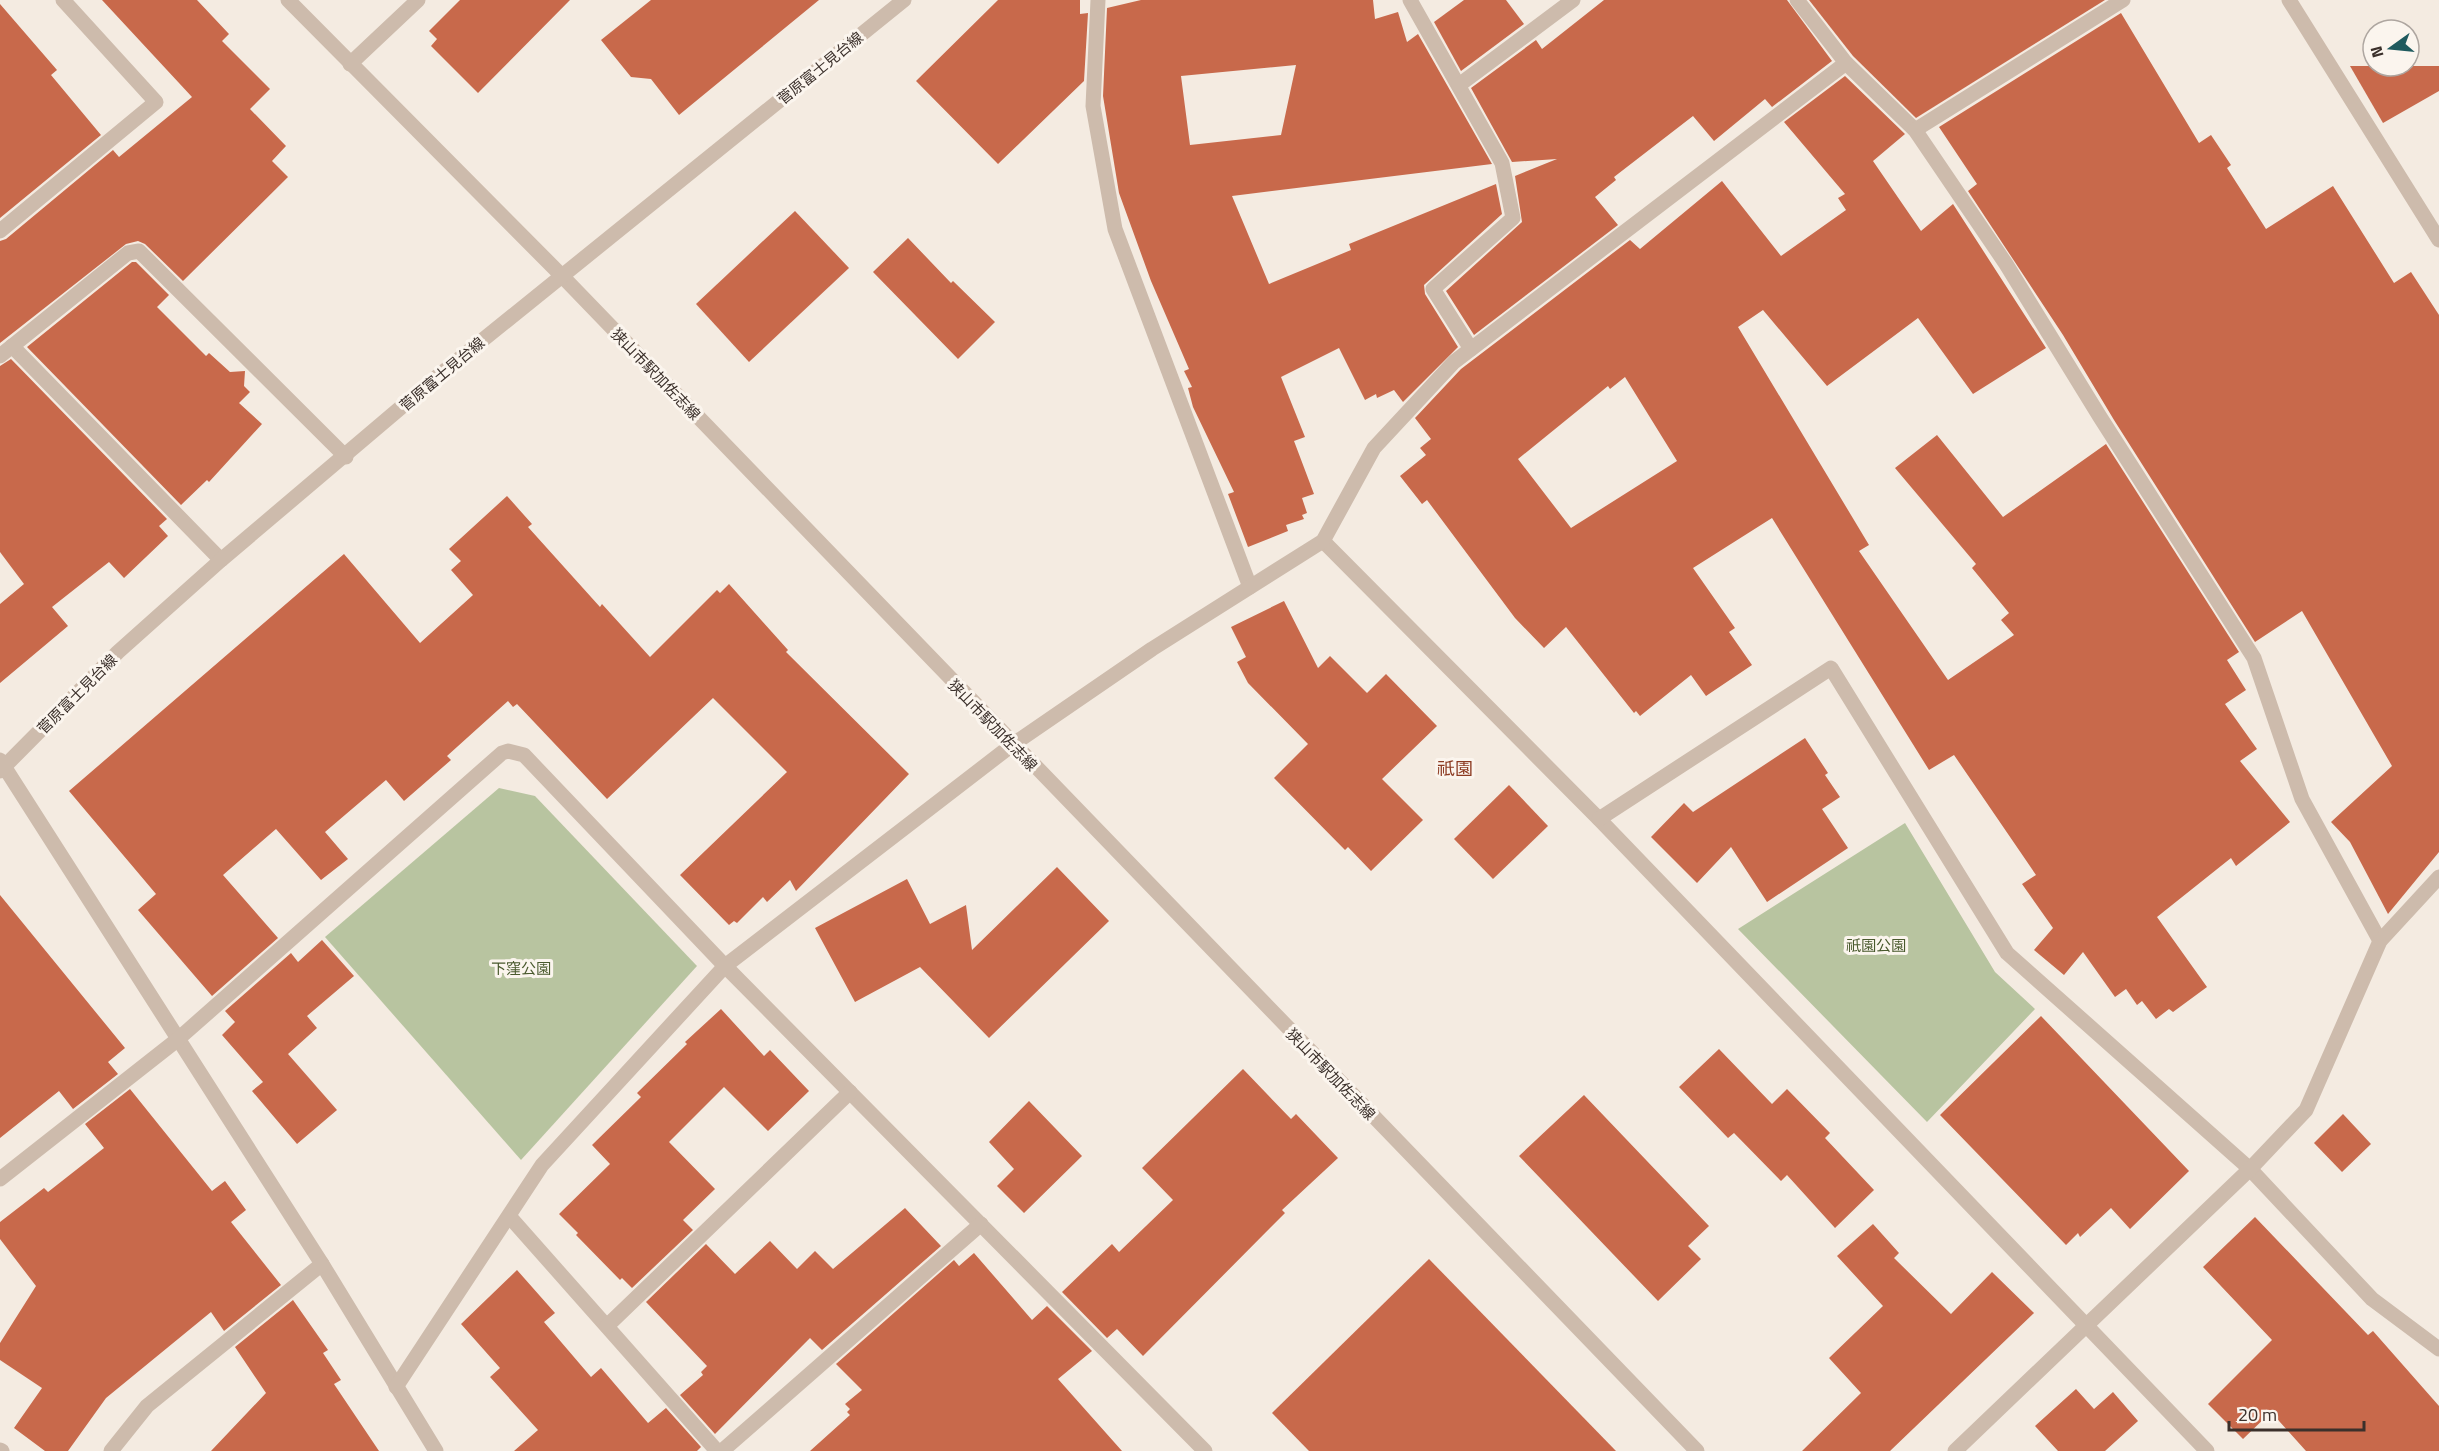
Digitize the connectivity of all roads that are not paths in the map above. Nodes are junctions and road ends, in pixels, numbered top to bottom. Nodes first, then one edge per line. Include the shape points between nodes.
1 (63, 0) edge
2 (288, 0) edge
3 (418, 0) edge
4 (904, 0) edge
5 (1098, 0) edge
6 (1410, 0) edge
7 (1573, 0) edge
8 (1797, 0) edge
9 (2123, 0) edge
10 (2289, 0) edge
11 (1846, 63) junction
12 (350, 64) junction
13 (1459, 85) junction
14 (1915, 130) junction
15 (0, 231) edge
16 (2439, 240) edge
17 (563, 277) junction
18 (1471, 349) junction
19 (6, 351) edge
20 (345, 457) junction
21 (1323, 541) junction
22 (222, 560) junction
23 (1250, 587) junction
24 (1012, 745) junction
25 (1, 766) edge
26 (1599, 819) junction
27 (2439, 877) edge
28 (2380, 942) junction
29 (725, 966) junction
30 (177, 1040) junction
31 (850, 1092) junction
32 (2250, 1169) junction
33 (0, 1179) edge
34 (510, 1216) junction
35 (981, 1224) junction
36 (322, 1264) junction
37 (2085, 1325) junction
38 (607, 1326) junction
39 (2439, 1349) edge
40 (396, 1387) junction
41 (111, 1451) edge
42 (436, 1451) edge
43 (719, 1451) edge
44 (1205, 1451) edge
45 (1697, 1451) edge
46 (1955, 1451) edge
47 (2207, 1451) edge

1 - 15 street via 156,102
2 - 12 street, 狭山市駅加佐志線
3 - 12 street
4 - 17 street, 菅原富士見台線
5 - 23 street via 1093,106 1115,229
6 - 13 street
7 - 13 street
8 - 11 street
9 - 14 street
10 - 16 street
11 - 14 street
11 - 18 street
12 - 17 street, 狭山市駅加佐志線
13 - 18 street via 1502,163 1513,218 1433,289
14 - 28 street via 2006,264 2254,658 2302,799
17 - 20 street, 菅原富士見台線 via 438,376
17 - 24 street, 狭山市駅加佐志線
18 - 21 street via 1454,362 1374,448
19 - 20 street via 128,253 139,251
19 - 22 street
20 - 22 street, 菅原富士見台線
21 - 23 street
21 - 26 street
22 - 25 street, 菅原富士見台線 via 118,652
23 - 24 street
24 - 29 street
24 - 45 street, 狭山市駅加佐志線
25 - 30 street
26 - 32 street via 1831,668 2007,953
26 - 37 street
27 - 28 street
28 - 32 street via 2306,1110
29 - 30 street via 524,755 508,751
29 - 31 street
29 - 34 street via 542,1166
30 - 33 street
30 - 36 street
31 - 35 street
31 - 38 street
32 - 37 street
32 - 39 street via 2372,1299
34 - 38 street
34 - 40 street
35 - 43 street
35 - 44 street
36 - 40 street
36 - 41 street via 147,1406
37 - 46 street
37 - 47 street
38 - 43 street
40 - 42 street

